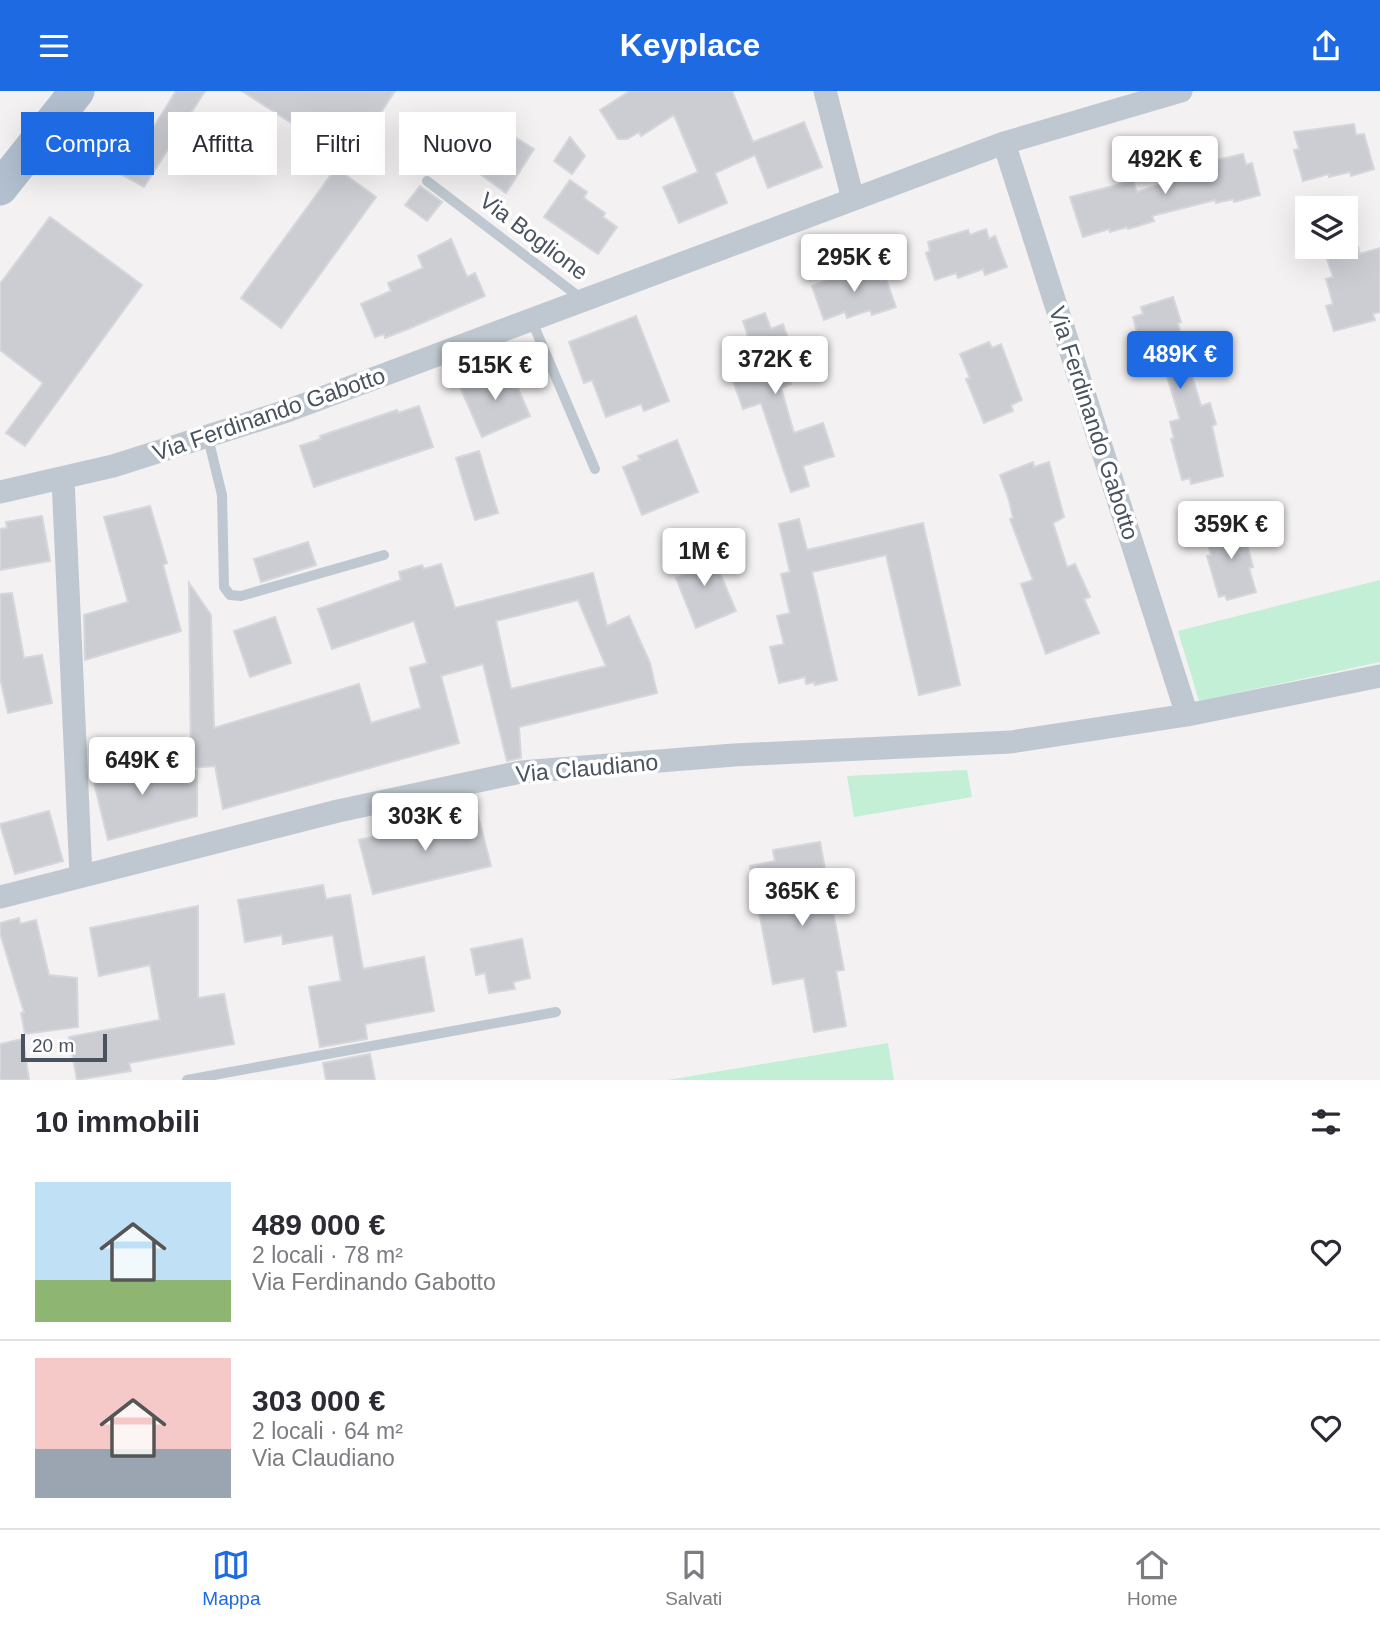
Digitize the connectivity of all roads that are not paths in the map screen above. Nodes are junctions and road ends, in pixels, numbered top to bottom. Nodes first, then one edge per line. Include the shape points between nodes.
1 (77, 91) edge
2 (825, 91) edge
3 (1181, 91) edge
4 (1136, 97) edge
5 (1004, 143) junction
6 (427, 181) dead end
7 (0, 188) edge
8 (853, 199) junction
9 (583, 299) junction
10 (531, 319) junction
11 (208, 438) junction
12 (595, 469) dead end
13 (63, 479) junction
14 (0, 492) edge
15 (384, 555) dead end
16 (1380, 676) edge
17 (1187, 715) junction
18 (81, 876) junction
19 (0, 897) edge
20 (556, 1012) dead end
21 (187, 1080) edge

1 - 7 main road
2 - 8 street
3 - 4 street, Via Ferdinando Gabotto
4 - 5 street, Via Ferdinando Gabotto
5 - 8 street, Via Ferdinando Gabotto
5 - 17 street, Via Ferdinando Gabotto
6 - 9 lane, Via Boglione
8 - 9 street, Via Ferdinando Gabotto
9 - 10 street, Via Ferdinando Gabotto
10 - 11 street, Via Ferdinando Gabotto
10 - 12 lane
11 - 13 street, Via Ferdinando Gabotto
11 - 15 lane via 222,495 224,587 230,595 241,596
13 - 14 street, Via Ferdinando Gabotto
13 - 18 street
16 - 17 street
17 - 18 street, Via Claudiano via 1011,742 734,755 521,772 338,811
18 - 19 street, Via Claudiano
20 - 21 lane

